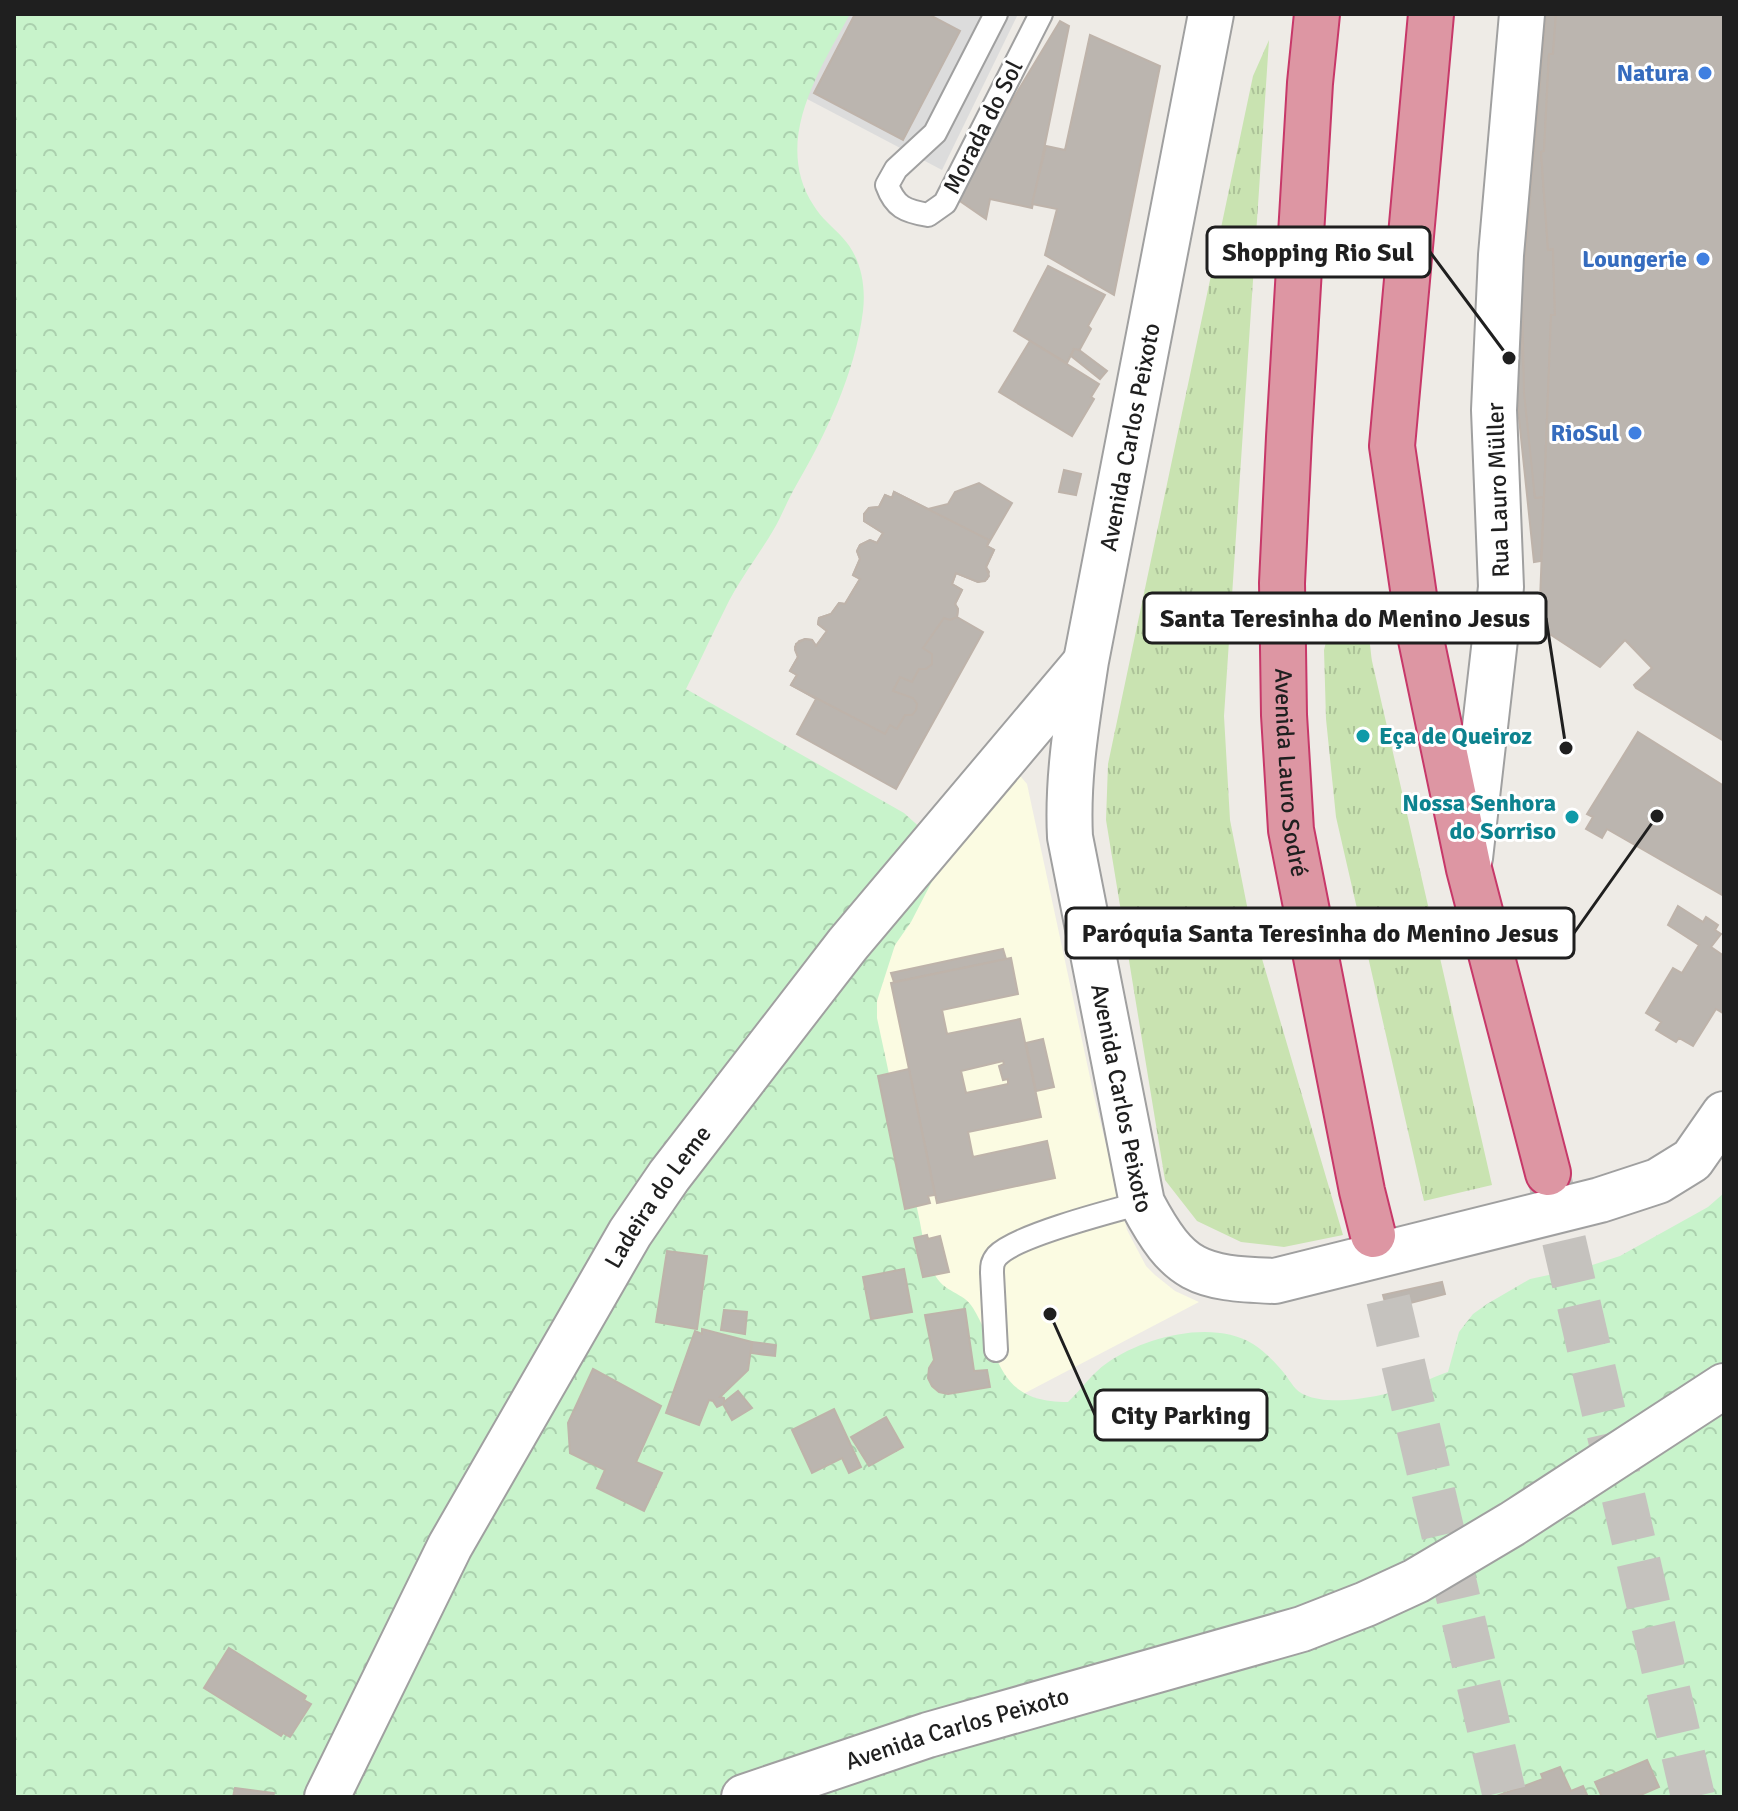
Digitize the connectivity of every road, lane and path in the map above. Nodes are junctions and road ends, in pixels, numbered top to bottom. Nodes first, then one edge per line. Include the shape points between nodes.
1 (996, 14) edge
2 (1041, 14) edge
3 (1211, 14) edge
4 (1317, 14) edge
5 (1431, 14) edge
6 (1522, 14) edge
7 (1086, 661) junction
8 (1469, 869) junction
9 (1724, 1114) edge
10 (1548, 1173) tunnel mouth
11 (1142, 1203) junction
12 (1373, 1235) tunnel mouth
13 (996, 1350) dead end
14 (1724, 1386) edge
15 (327, 1797) edge
16 (744, 1797) edge

1 - 2 lane, Morada do Sol via 935,133 896,169 887,185 903,211 928,215 945,203
3 - 7 street, Avenida Carlos Peixoto
4 - 12 highway, Avenida Lauro Sodré via 1288,452 1282,583 1284,715 1291,830
5 - 8 highway via 1392,446 1419,630
6 - 8 street, Rua Lauro Müller via 1494,410 1501,587
7 - 11 street, Avenida Carlos Peixoto via 1071,755 1070,837
7 - 15 street, Ladeira do Leme via 848,944 630,1233 450,1546
8 - 10 highway
9 - 11 street, Avenida Carlos Peixoto via 1692,1160 1658,1181 1275,1281 1225,1279 1193,1269 1169,1248
11 - 13 lane via 1031,1237 999,1253 992,1261
14 - 16 street, Avenida Carlos Peixoto via 1512,1524 1366,1604 1302,1629 928,1735

